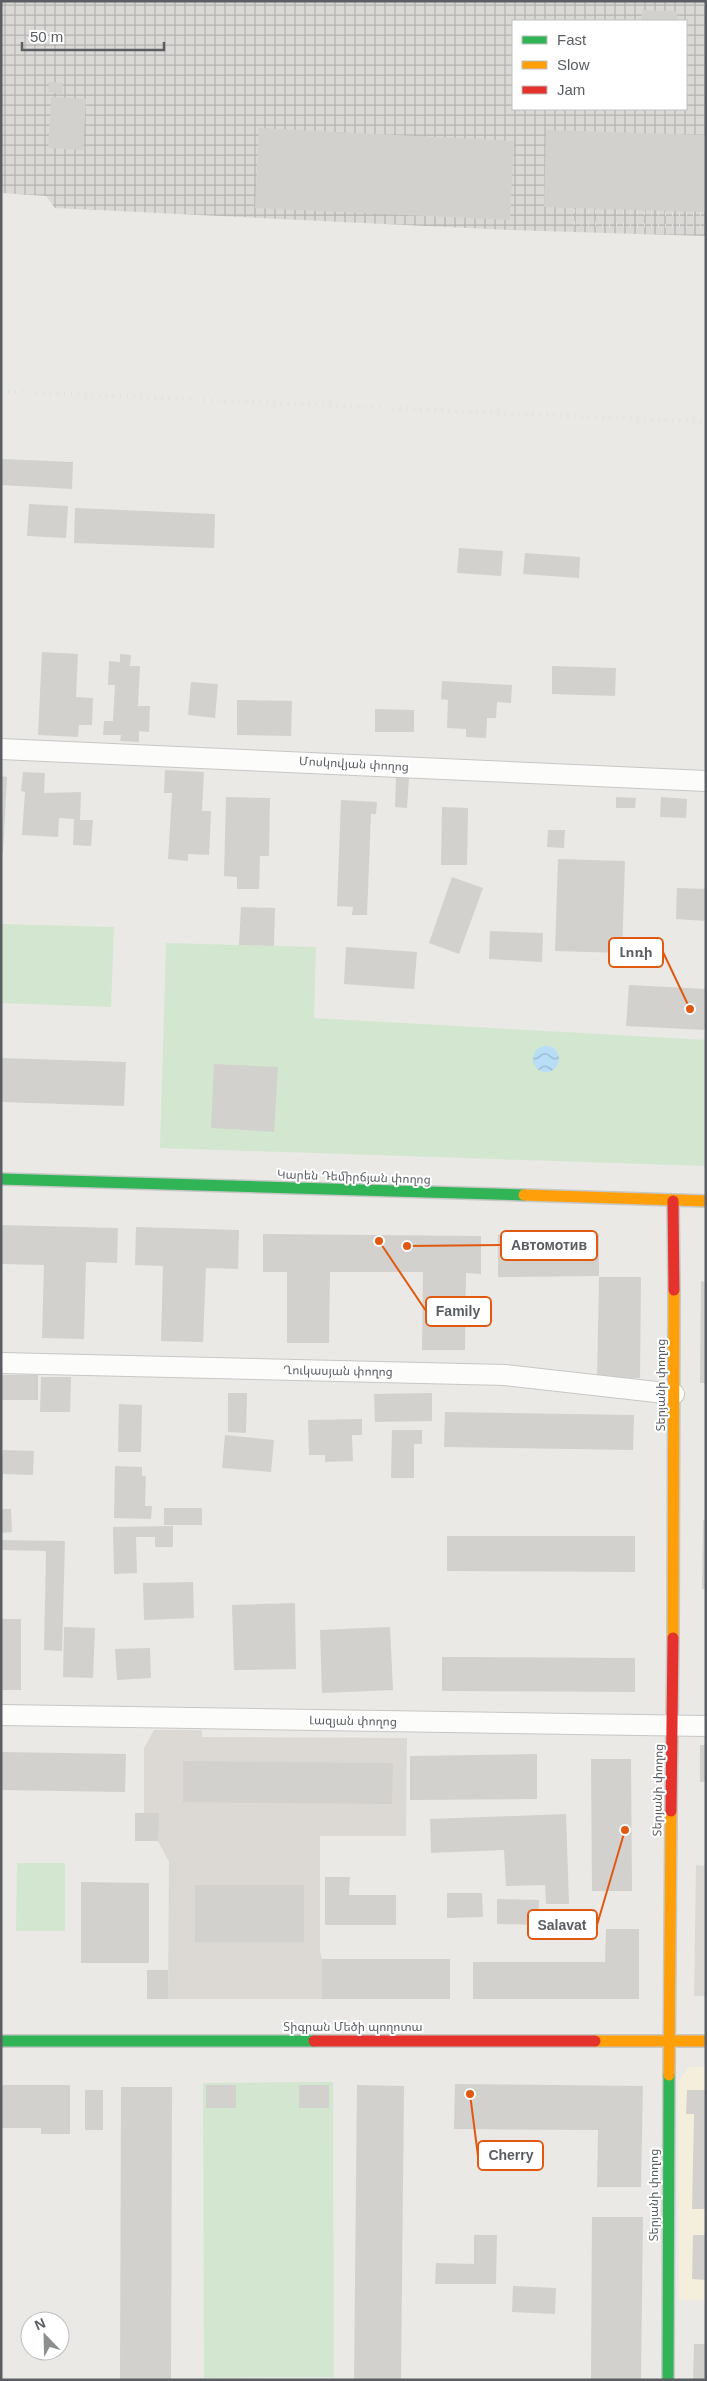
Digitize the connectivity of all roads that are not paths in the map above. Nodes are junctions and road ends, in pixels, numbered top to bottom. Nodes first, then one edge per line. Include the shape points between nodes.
1 (1, 749) edge
2 (706, 781) edge
3 (1, 1179) edge
4 (673, 1201) junction
5 (706, 1201) edge
6 (1, 1363) edge
7 (674, 1394) junction
8 (1, 1715) edge
9 (672, 1725) junction
10 (706, 1726) edge
11 (668, 2040) junction
12 (706, 2040) edge
13 (1, 2041) edge
14 (668, 2380) edge

1 - 2 street, Մոսկովյան փողոց
3 - 4 street, Կարեն Դեմիրճյան փողոց
4 - 5 street, Կարեն Դեմիրճյան փողոց
4 - 7 street, Տերյանի փողոց
6 - 7 street, Ղուկասյան փողոց via 505,1375
7 - 9 street, Տերյանի փողոց
8 - 9 street, Լազյան փողոց
9 - 10 street, Լազյան փողոց
9 - 11 street, Տերյանի փողոց
11 - 12 street, Տիգրան Մեծի պողոտա
11 - 13 street, Տիգրան Մեծի պողոտա
11 - 14 street, Տերյանի փողոց

